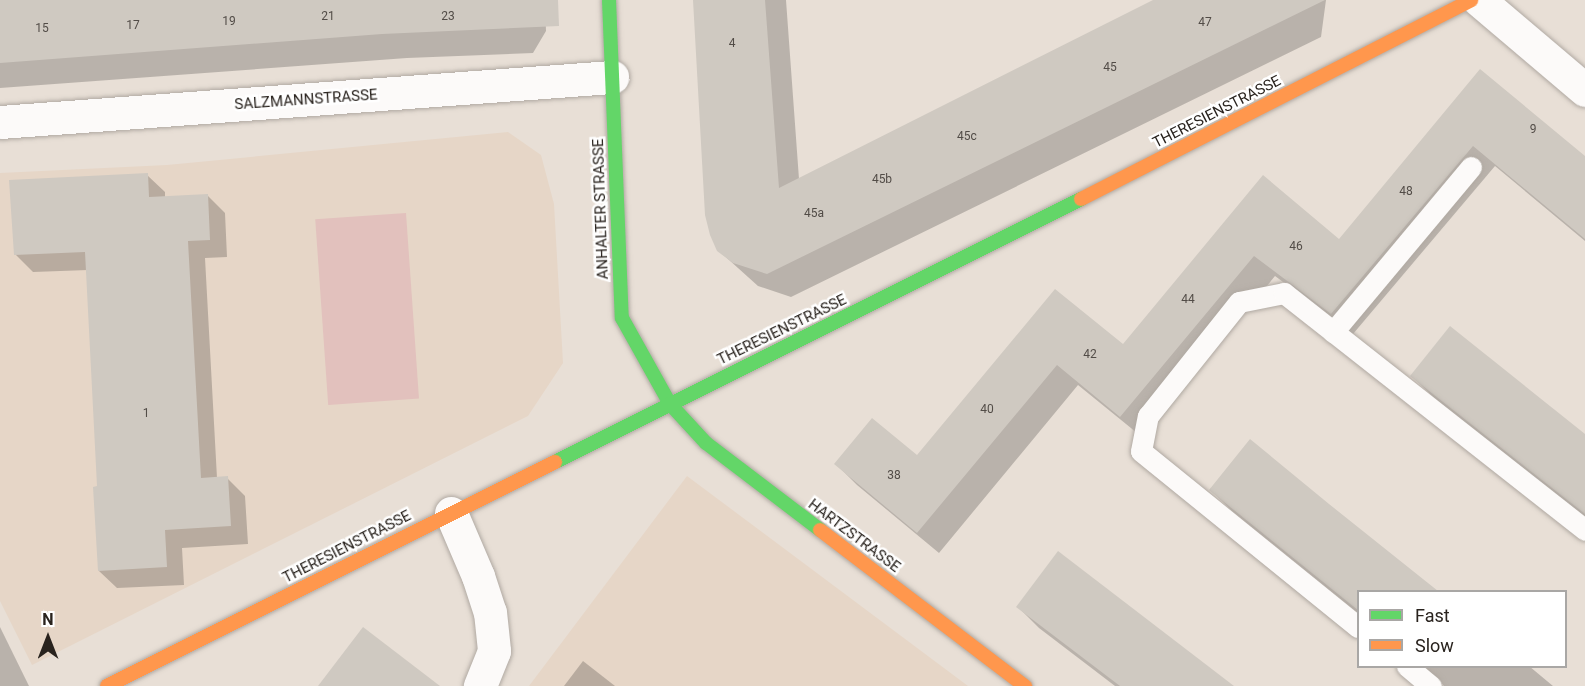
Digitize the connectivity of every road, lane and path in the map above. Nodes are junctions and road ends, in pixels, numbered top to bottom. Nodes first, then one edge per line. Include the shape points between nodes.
1 (609, 0) edge
2 (1471, 0) edge
3 (1479, 0) edge
4 (612, 77) junction
5 (1585, 90) edge
6 (0, 122) edge
7 (1471, 167) dead end
8 (1333, 332) junction
9 (670, 404) junction
10 (451, 513) junction
11 (1585, 530) edge
12 (1357, 625) edge
13 (1409, 668) edge
14 (107, 686) edge
15 (480, 686) edge
16 (1025, 686) edge
17 (1431, 686) edge

1 - 4 main road, ANHALTER STRASSE
2 - 9 main road, THERESIENSTRASSE
3 - 5 street
4 - 6 street, SALZMANNSTRASSE
4 - 9 main road, ANHALTER STRASSE via 622,318
7 - 8 lane
8 - 11 lane
8 - 12 lane via 1284,293 1239,302 1148,416 1141,450
9 - 10 main road, THERESIENSTRASSE
9 - 16 main road, HARTZSTRASSE via 706,443
10 - 14 main road, THERESIENSTRASSE
10 - 15 street via 490,612 494,651
13 - 17 lane

